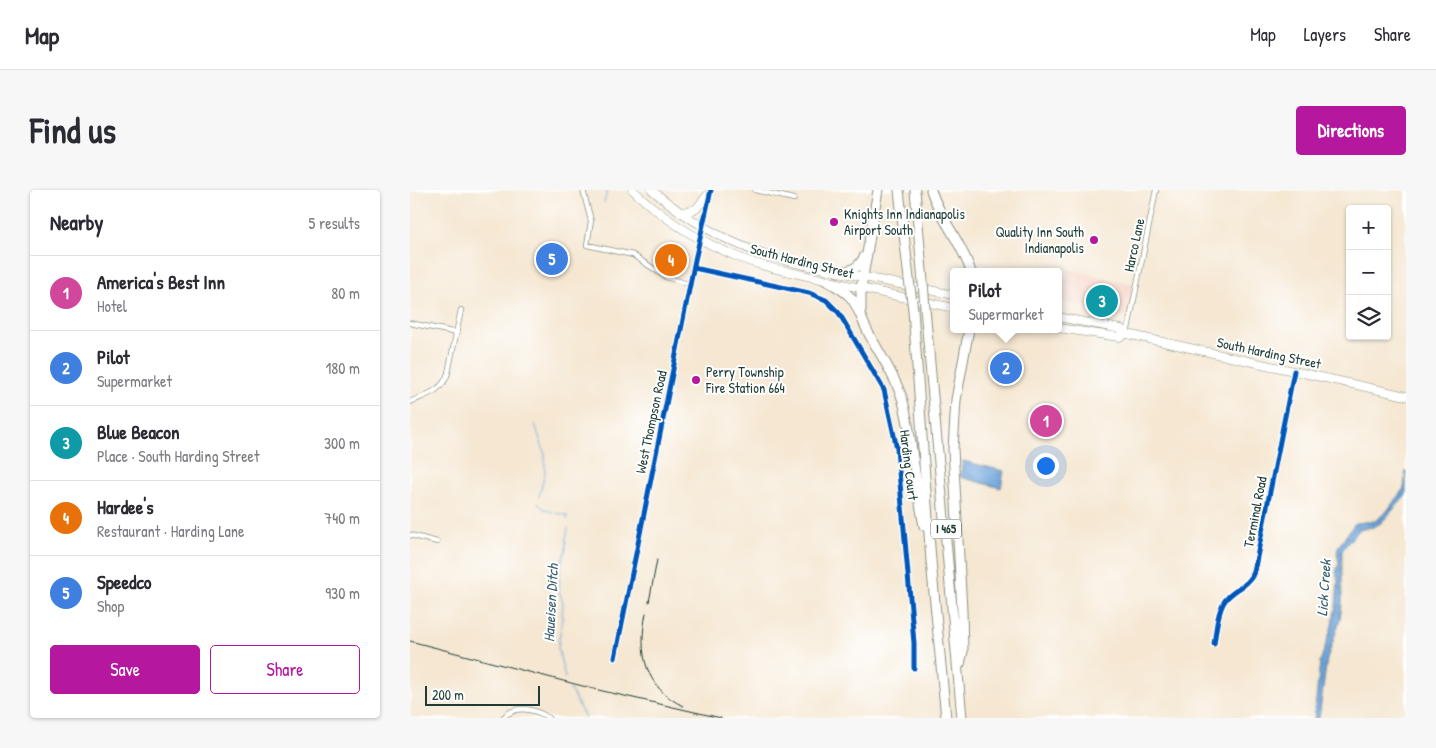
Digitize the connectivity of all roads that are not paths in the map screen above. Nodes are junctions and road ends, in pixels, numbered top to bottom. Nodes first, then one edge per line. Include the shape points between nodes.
1 (583, 190) edge
2 (633, 190) edge
3 (652, 190) edge
4 (756, 190) edge
5 (878, 190) edge
6 (899, 190) edge
7 (914, 190) edge
8 (931, 190) edge
9 (1156, 190) edge
10 (711, 191) edge
11 (794, 199) dead end
12 (680, 213) junction
13 (703, 227) junction
14 (700, 239) junction
15 (866, 252) junction
16 (694, 268) junction
17 (970, 268) edge
18 (838, 272) junction
19 (862, 277) junction
20 (825, 280) junction
21 (691, 285) junction
22 (860, 288) junction
23 (950, 294) edge
24 (950, 307) edge
25 (461, 310) dead end
26 (862, 317) junction
27 (1062, 318) edge
28 (410, 322) edge
29 (1062, 329) edge
30 (457, 333) junction
31 (968, 333) edge
32 (973, 333) edge
33 (1127, 334) junction
34 (1294, 371) junction
35 (961, 377) junction
36 (1406, 396) edge
37 (410, 402) edge
38 (410, 535) edge
39 (437, 542) dead end
40 (932, 561) junction
41 (1214, 644) dead end
42 (616, 658) dead end
43 (914, 668) dead end
44 (958, 672) junction
45 (503, 718) edge
46 (549, 718) edge
47 (946, 718) edge
48 (962, 718) edge

1 - 21 street via 591,221 587,245 634,256 666,277
2 - 14 main road, South Harding Street via 669,220
3 - 12 main road, South Harding Street
4 - 11 street
5 - 15 highway
6 - 40 highway, I 465, bridge
7 - 44 highway, I 465, bridge
8 - 17 highway
9 - 33 street, Harco Lane
10 - 12 main road via 696,209
10 - 13 street, West Thompson Road
12 - 13 main road, South Harding Street
13 - 14 street, West Thompson Road
13 - 18 main road, South Harding Street via 766,255
14 - 16 street, West Thompson Road
14 - 20 main road, South Harding Street via 752,262
15 - 18 highway via 856,269
15 - 19 highway
16 - 21 street, West Thompson Road
16 - 43 street, Harding Court via 809,293 826,300 839,313 881,384 897,449
18 - 19 main road, South Harding Street
19 - 22 highway
19 - 23 main road, South Harding Street
20 - 22 main road, South Harding Street
20 - 26 highway via 849,294
21 - 42 street, West Thompson Road
22 - 24 main road, South Harding Street
22 - 26 highway
25 - 30 street
26 - 40 highway via 901,395
27 - 33 main road, South Harding Street via 1121,329
28 - 30 street
29 - 33 main road, South Harding Street via 1119,337
30 - 37 street via 447,378 431,393
31 - 35 highway
32 - 35 highway
33 - 34 main road, South Harding Street
34 - 36 main road, South Harding Street
34 - 41 street, Terminal Road via 1254,572 1248,582 1224,602
35 - 44 highway via 953,449 963,650
38 - 39 street
40 - 47 highway, I 465
44 - 48 highway, I 465
45 - 46 street via 508,713 525,709

